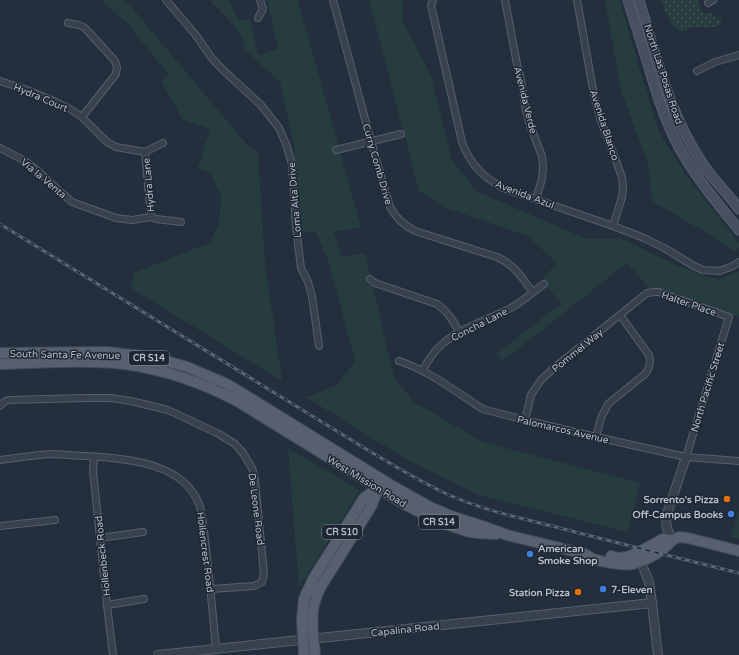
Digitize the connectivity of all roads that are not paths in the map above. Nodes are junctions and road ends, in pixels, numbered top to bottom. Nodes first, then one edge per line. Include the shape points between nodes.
1 (166, 0) edge
2 (260, 0) edge
3 (333, 0) edge
4 (433, 0) edge
5 (505, 0) edge
6 (577, 0) edge
7 (628, 0) edge
8 (639, 0) edge
9 (258, 18) dead end
10 (68, 23) dead end
11 (739, 55) edge
12 (697, 71) dead end
13 (0, 81) edge
14 (82, 117) junction
15 (401, 134) dead end
16 (371, 142) junction
17 (162, 143) dead end
18 (0, 148) edge
19 (336, 150) dead end
20 (145, 152) junction
21 (536, 199) junction
22 (739, 209) edge
23 (151, 217) junction
24 (181, 222) dead end
25 (613, 226) junction
26 (739, 230) edge
27 (739, 262) edge
28 (370, 279) dead end
29 (544, 284) dead end
30 (533, 292) junction
31 (648, 293) joint
32 (620, 315) junction
33 (729, 317) joint
34 (459, 332) junction
35 (320, 346) dead end
36 (0, 353) edge
37 (399, 361) dead end
38 (0, 364) edge
39 (422, 370) junction
40 (0, 406) edge
41 (524, 420) junction
42 (281, 422) junction
43 (596, 437) junction
44 (0, 457) edge
45 (94, 457) junction
46 (686, 457) junction
47 (0, 460) edge
48 (739, 461) edge
49 (381, 484) junction
50 (55, 520) dead end
51 (0, 526) edge
52 (143, 532) dead end
53 (100, 538) junction
54 (672, 540) junction
55 (739, 551) edge
56 (585, 554) junction
57 (641, 562) junction
58 (211, 589) junction
59 (144, 599) dead end
60 (652, 603) junction
61 (107, 605) junction
62 (314, 639) junction
63 (303, 640) junction
64 (216, 649) junction
65 (113, 655) edge
66 (158, 655) edge
67 (304, 655) edge
68 (315, 655) edge
69 (658, 655) edge

1 - 35 street, Loma Alta Drive via 211,57 261,105 279,128 292,164 301,268 312,296
2 - 9 street via 263,9
3 - 16 street, Curry Comb Drive
4 - 21 street, Avenida Azul via 431,5 465,152 477,169 492,182
5 - 21 street, Avenida Verde via 526,111 542,156 542,179
6 - 25 street, Avenida Blanco via 594,95 622,178 622,197
7 - 26 main road, North Las Posas Road via 657,93 674,137 700,180
8 - 22 main road, North Las Posas Road via 663,81 678,119 703,165
10 - 14 street via 85,28 115,61 117,67 116,74
11 - 12 street via 715,62
13 - 14 street, Hydra Court via 56,102
14 - 20 street, Hydra Court via 107,142 116,147
15 - 16 street
16 - 19 street
16 - 30 street, Curry Comb Drive via 390,207 400,223 415,231 507,262 515,268
17 - 20 street
18 - 23 street, Via la Venta via 25,161 72,202 116,218 132,220
20 - 23 street, Hydra Lane
21 - 25 street, Avenida Azul
23 - 24 street, Via la Venta
25 - 27 street, Avenida Azul via 644,238 703,270 720,271
28 - 34 street via 437,304 445,309
29 - 30 street, Concha Lane
30 - 34 street, Concha Lane via 509,309
31 - 32 street, Pommel Way
31 - 33 street, Halter Place via 659,292
32 - 41 street, Pommel Way via 541,380 531,395
32 - 43 street via 649,355 651,362 645,374 608,404
33 - 46 street, North Pacific Street
34 - 39 street, Concha Lane via 438,347
36 - 42 main road, South Santa Fe Avenue / CR S14 via 107,352 172,363 226,384
37 - 39 street, Palomarcos Avenue
38 - 42 main road, South Santa Fe Avenue / CR S14 via 84,362 153,369 197,382
39 - 41 street, Palomarcos Avenue via 481,408
40 - 58 street, De Leone Road via 9,400 110,398 131,401 168,410 235,444 252,468 255,480 264,574 262,582 254,586
41 - 43 street, Palomarcos Avenue
42 - 49 main road, West Mission Road / CR S14
43 - 46 street, Palomarcos Avenue
44 - 47 street
45 - 47 street, Hollencrest Road via 52,454
45 - 53 street, Hollenbeck Road via 93,471
45 - 58 street, Hollencrest Road via 139,462 174,474 190,488 199,504 202,518
46 - 48 street, Palomarcos Avenue
46 - 54 street via 667,514 666,524
49 - 56 main road, West Mission Road / CR S14 via 451,516 507,535
49 - 62 main road, CR S10 via 372,505 320,588 313,609
49 - 63 main road, CR S10 via 364,498 313,579 304,599
50 - 51 street
52 - 53 street
53 - 61 street, Hollenbeck Road
54 - 55 main road, West Mission Road / CR S14 via 679,537 688,538
54 - 56 main road, West Mission Road / CR S14 via 662,539 627,557
54 - 57 main road, West Mission Road / CR S14 via 667,547
56 - 57 main road, West Mission Road / CR S14 via 593,559 621,564
57 - 60 street via 649,582
58 - 64 street, Hollencrest Road
59 - 61 street
60 - 62 street, Capalina Road
60 - 69 street
61 - 65 street, Hollenbeck Road
62 - 63 street, Capalina Road
62 - 68 main road, CR S10
63 - 64 street, Capalina Road
63 - 67 main road, CR S10
64 - 66 street, Capalina Road

